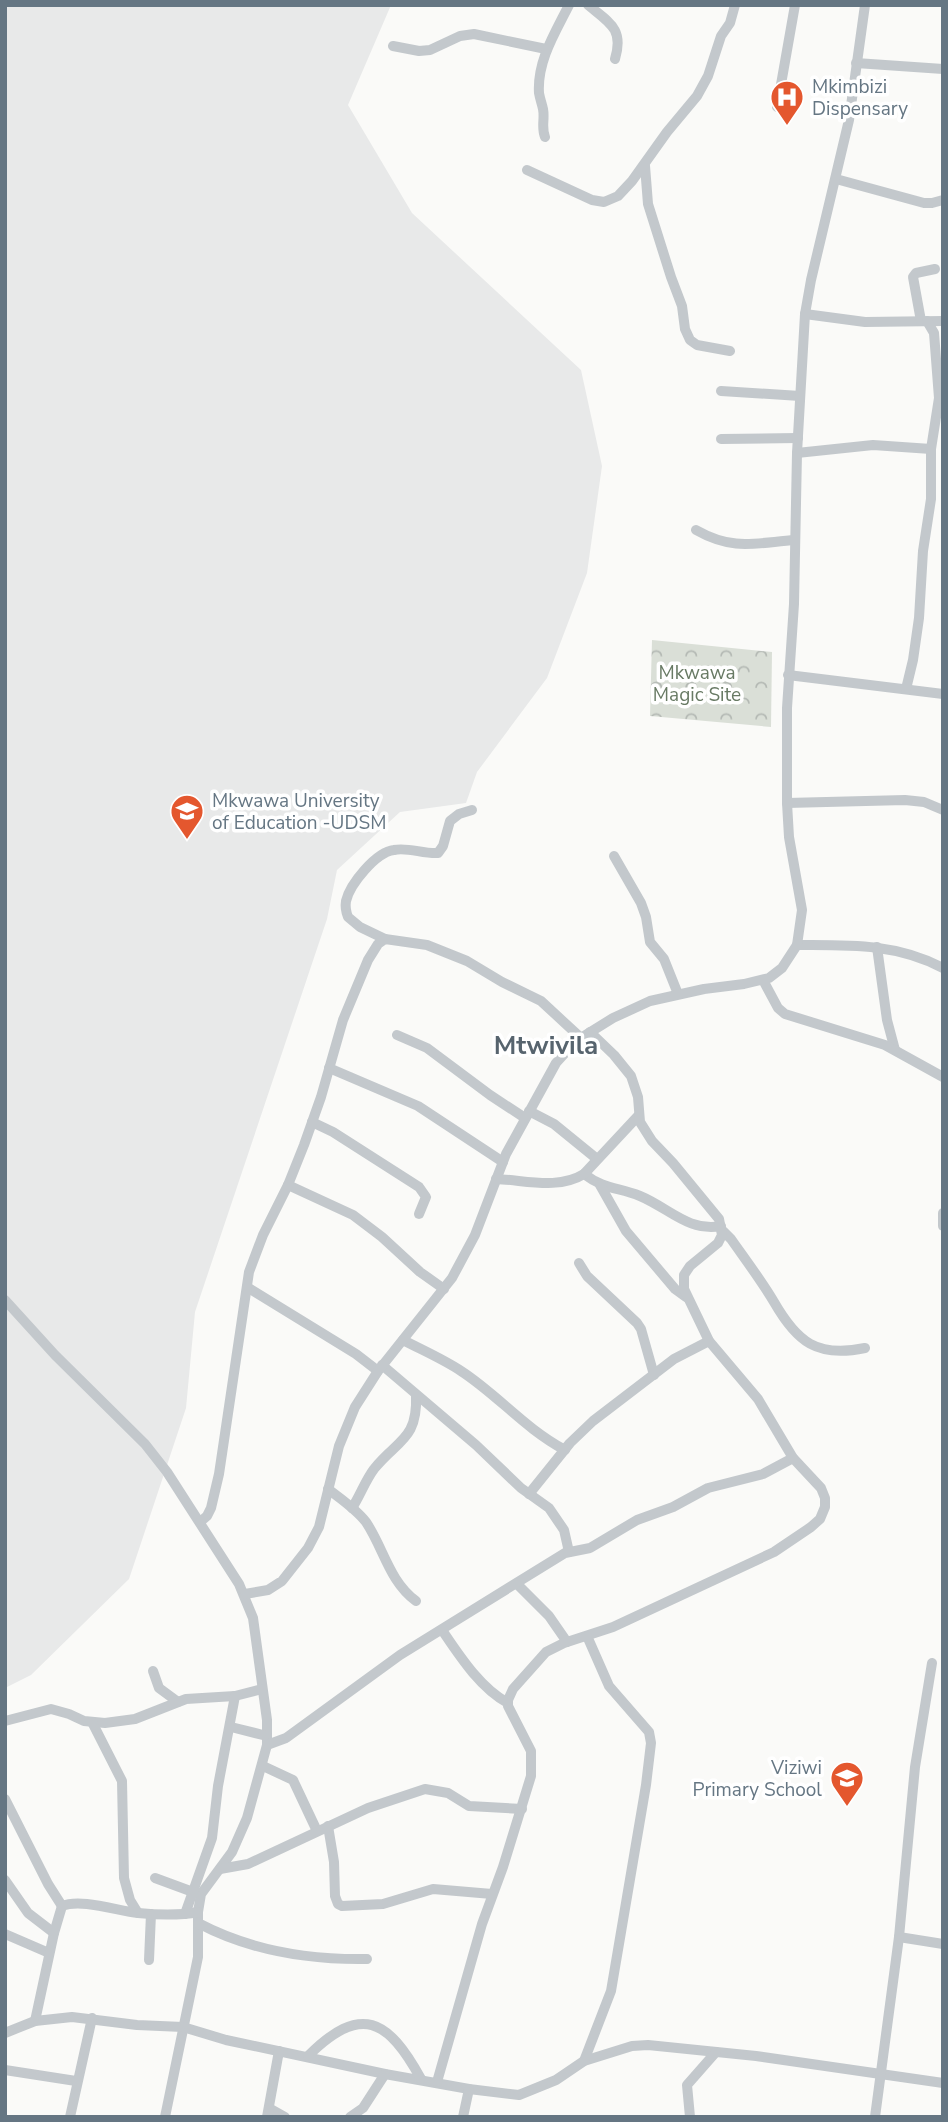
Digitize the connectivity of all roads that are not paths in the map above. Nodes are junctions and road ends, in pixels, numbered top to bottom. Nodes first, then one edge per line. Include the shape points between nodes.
1 (569, 5) edge
2 (588, 5) edge
3 (735, 5) edge
4 (795, 5) edge
5 (865, 5) edge
6 (393, 46) dead end
7 (546, 49) junction
8 (615, 59) dead end
9 (856, 63) junction
10 (943, 69) edge
11 (777, 107) dead end
12 (545, 137) dead end
13 (645, 166) junction
14 (527, 170) dead end
15 (836, 180) junction
16 (943, 200) edge
17 (935, 269) dead end
18 (806, 314) junction
19 (924, 321) junction
20 (943, 321) edge
21 (730, 351) dead end
22 (721, 391) dead end
23 (800, 396) junction
24 (798, 438) junction
25 (721, 439) dead end
26 (931, 449) junction
27 (797, 453) junction
28 (931, 499) junction
29 (943, 499) edge
30 (696, 530) dead end
31 (795, 540) junction
32 (788, 675) junction
33 (906, 689) junction
34 (943, 694) edge
35 (787, 803) junction
36 (472, 810) dead end
37 (943, 810) edge
38 (614, 856) dead end
39 (385, 939) junction
40 (797, 945) junction
41 (877, 947) junction
42 (943, 968) edge
43 (763, 980) junction
44 (678, 994) junction
45 (397, 1035) dead end
46 (585, 1035) junction
47 (895, 1050) junction
48 (329, 1068) junction
49 (943, 1077) edge
50 (527, 1114) junction
51 (639, 1115) junction
52 (312, 1122) junction
53 (597, 1159) junction
54 (503, 1162) junction
55 (584, 1174) junction
56 (496, 1179) junction
57 (288, 1185) junction
58 (600, 1185) junction
59 (943, 1213) edge
60 (419, 1214) dead end
61 (943, 1226) edge
62 (722, 1228) junction
63 (579, 1263) dead end
64 (247, 1287) junction
65 (444, 1289) junction
66 (688, 1298) junction
67 (5, 1300) edge
68 (403, 1340) junction
69 (709, 1340) junction
70 (865, 1348) dead end
71 (380, 1368) junction
72 (654, 1375) junction
73 (416, 1395) junction
74 (565, 1450) junction
75 (793, 1458) junction
76 (328, 1489) junction
77 (529, 1494) junction
78 (352, 1508) junction
79 (200, 1522) junction
80 (569, 1552) junction
81 (517, 1584) junction
82 (245, 1594) junction
83 (416, 1601) dead end
84 (442, 1630) junction
85 (586, 1636) junction
86 (566, 1642) junction
87 (932, 1663) dead end
88 (153, 1671) dead end
89 (262, 1689) junction
90 (235, 1696) junction
91 (178, 1702) junction
92 (508, 1703) junction
93 (5, 1721) edge
94 (92, 1722) junction
95 (231, 1727) junction
96 (267, 1741) junction
97 (263, 1766) junction
98 (5, 1799) edge
99 (522, 1809) junction
100 (328, 1826) junction
101 (317, 1831) junction
102 (220, 1869) junction
103 (155, 1878) dead end
104 (5, 1880) edge
105 (193, 1892) junction
106 (492, 1894) junction
107 (62, 1906) junction
108 (138, 1913) junction
109 (151, 1914) junction
110 (186, 1914) junction
111 (198, 1917) junction
112 (54, 1933) junction
113 (5, 1934) edge
114 (899, 1937) junction
115 (943, 1944) edge
116 (49, 1953) junction
117 (367, 1959) dead end
118 (149, 1960) dead end
119 (92, 2018) junction
120 (35, 2021) junction
121 (183, 2027) junction
122 (5, 2033) edge
123 (279, 2051) junction
124 (716, 2052) junction
125 (308, 2056) junction
126 (584, 2061) junction
127 (5, 2070) edge
128 (386, 2074) junction
129 (880, 2074) junction
130 (421, 2079) junction
131 (76, 2081) junction
132 (437, 2082) junction
133 (943, 2083) edge
134 (469, 2089) junction
135 (268, 2112) edge
136 (70, 2117) edge
137 (166, 2117) edge
138 (285, 2117) edge
139 (351, 2117) edge
140 (463, 2117) edge
141 (690, 2117) edge
142 (875, 2117) edge

1 - 7 street
2 - 8 street via 607,20 617,36
3 - 13 street via 703,87
4 - 11 street
5 - 9 street
6 - 7 street via 430,50 474,34
7 - 12 street via 539,86
9 - 10 street
9 - 15 street
13 - 14 street via 618,196 604,202
13 - 21 street via 648,204 690,340
15 - 16 street via 924,203
15 - 18 street
17 - 19 street via 913,277
18 - 19 street via 865,322
18 - 23 street
19 - 20 street
19 - 26 street via 934,333 939,384
22 - 23 street
23 - 24 street
24 - 25 street
24 - 27 street
26 - 27 street via 873,445
26 - 28 street
27 - 31 street
28 - 29 street
28 - 33 street via 916,647
30 - 31 street via 738,545
31 - 32 street
32 - 33 street
32 - 35 street
33 - 34 street
35 - 37 street via 905,800
35 - 40 street via 802,910
36 - 39 street via 450,821 438,853 386,851 374,859 352,889 346,902 348,917
38 - 44 street via 641,903 650,942 664,959
39 - 46 street via 427,946 467,961 541,1001
39 - 48 street via 368,960
40 - 41 street
40 - 43 street via 782,968
41 - 42 street via 923,957
41 - 47 street
43 - 44 street
43 - 47 street via 785,1014
44 - 46 street via 650,1001
45 - 50 street via 427,1048 490,1095
46 - 50 street via 556,1063
46 - 51 street via 614,1055 631,1076
47 - 49 street
48 - 52 street
48 - 54 street via 418,1106
50 - 53 street via 554,1124
50 - 54 street
51 - 53 street
51 - 62 street via 652,1141
52 - 57 street
52 - 60 street via 419,1186 426,1197
53 - 55 street
54 - 56 street
55 - 56 street via 556,1184
55 - 58 street
56 - 65 street via 475,1235
57 - 64 street via 255,1254
57 - 65 street via 353,1215
58 - 62 street via 639,1195 690,1224
58 - 66 street via 626,1231
59 - 61 street
62 - 66 street via 718,1243 684,1275
62 - 70 street via 799,1336 834,1352
63 - 72 street via 637,1323
64 - 71 street
64 - 79 street via 219,1474 211,1508
65 - 68 street
66 - 69 street
67 - 79 street via 145,1444
68 - 71 street
68 - 74 street via 461,1371 523,1423
69 - 72 street
69 - 75 street via 758,1399
71 - 73 street
71 - 76 street via 355,1407
72 - 74 street via 593,1421
73 - 77 street
73 - 78 street via 411,1431 375,1468
74 - 77 street
75 - 80 street via 764,1474 708,1488 637,1520 600,1544
75 - 85 street via 825,1498 820,1519 811,1527 788,1545 739,1569
76 - 78 street
76 - 82 street via 316,1535 291,1573 268,1590
77 - 80 street via 559,1520
78 - 83 street via 371,1531 391,1572
79 - 82 street
80 - 81 street
81 - 84 street
81 - 86 street via 554,1621
82 - 89 street via 253,1618
84 - 92 street via 457,1653
84 - 96 street via 286,1738
85 - 86 street
85 - 126 street via 609,1686 649,1732 651,1743 611,1991
86 - 92 street via 536,1661 513,1689
87 - 114 street via 915,1767
88 - 91 street via 159,1688
89 - 90 street
89 - 96 street
90 - 91 street
90 - 95 street
91 - 94 street via 135,1719
92 - 99 street via 532,1758
93 - 94 street via 51,1709
94 - 108 street via 122,1781 124,1878
95 - 96 street
95 - 105 street via 212,1838
96 - 97 street
97 - 101 street via 293,1780
97 - 102 street via 247,1818
98 - 107 street
99 - 100 street via 469,1806 448,1793 425,1789
99 - 106 street
100 - 101 street
100 - 106 street via 335,1896 342,1906 383,1904 433,1889
101 - 102 street via 248,1864
102 - 111 street via 205,1886
103 - 105 street
104 - 112 street via 28,1913
105 - 110 street
106 - 132 street
107 - 108 street via 80,1904
107 - 112 street
108 - 109 street
109 - 110 street
109 - 118 street
110 - 111 street
111 - 117 street via 220,1934 264,1948 300,1956
111 - 121 street via 198,1956
112 - 116 street
113 - 116 street
114 - 115 street
114 - 129 street
116 - 120 street
119 - 120 street
119 - 121 street
119 - 131 street
120 - 122 street
121 - 123 street
121 - 137 street
123 - 125 street
123 - 135 street
124 - 126 street via 632,2046
124 - 129 street
124 - 141 street via 687,2085
125 - 128 street
125 - 130 street via 346,2027 373,2024 404,2050
126 - 134 street via 556,2081 519,2095
127 - 131 street
128 - 130 street
128 - 139 street
129 - 133 street
129 - 142 street
130 - 132 street
131 - 136 street
132 - 134 street
134 - 140 street
135 - 138 street

